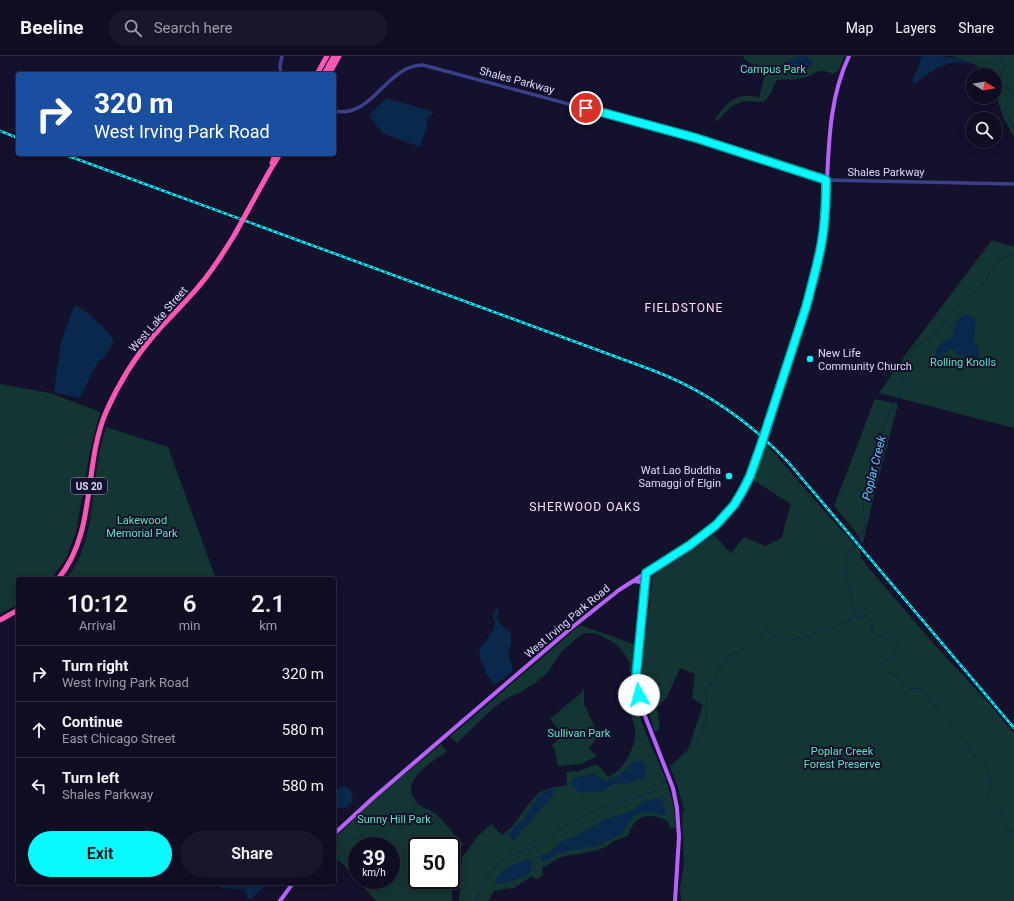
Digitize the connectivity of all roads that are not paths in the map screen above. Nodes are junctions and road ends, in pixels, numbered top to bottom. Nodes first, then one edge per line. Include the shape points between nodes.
1 (282, 56) edge
2 (327, 56) edge
3 (334, 56) edge
4 (339, 56) edge
5 (849, 56) edge
6 (281, 72) edge
7 (318, 72) edge
8 (325, 72) edge
9 (330, 72) edge
10 (336, 111) edge
11 (274, 156) edge
12 (279, 156) edge
13 (268, 172) junction
14 (826, 180) junction
15 (1014, 184) edge
16 (646, 573) junction
17 (59, 577) edge
18 (634, 580) junction
19 (645, 587) junction
20 (16, 611) edge
21 (0, 620) edge
22 (336, 832) edge
23 (292, 885) edge
24 (280, 901) edge
25 (675, 901) edge

1 - 6 street
2 - 7 highway
3 - 8 highway
4 - 9 highway
5 - 14 main road, West Irving Park Road via 833,105
10 - 14 street, Shales Parkway via 345,112 360,107 401,71 423,65 696,138
11 - 13 highway, West Lake Street / US 20
12 - 13 highway, West Lake Street / US 20
13 - 17 highway, West Lake Street / US 20, bridge via 219,261 146,346 106,412 92,462 82,530 71,559
14 - 15 street, Shales Parkway
14 - 16 main road, West Irving Park Road, bridge via 820,250 806,307 750,476 734,505 716,525
16 - 18 main road, West Irving Park Road
16 - 19 main road
18 - 19 main road via 640,581
18 - 22 main road, West Irving Park Road via 570,629
19 - 25 main road via 636,677 643,711 673,788 677,808 679,837
20 - 21 highway
23 - 24 main road

